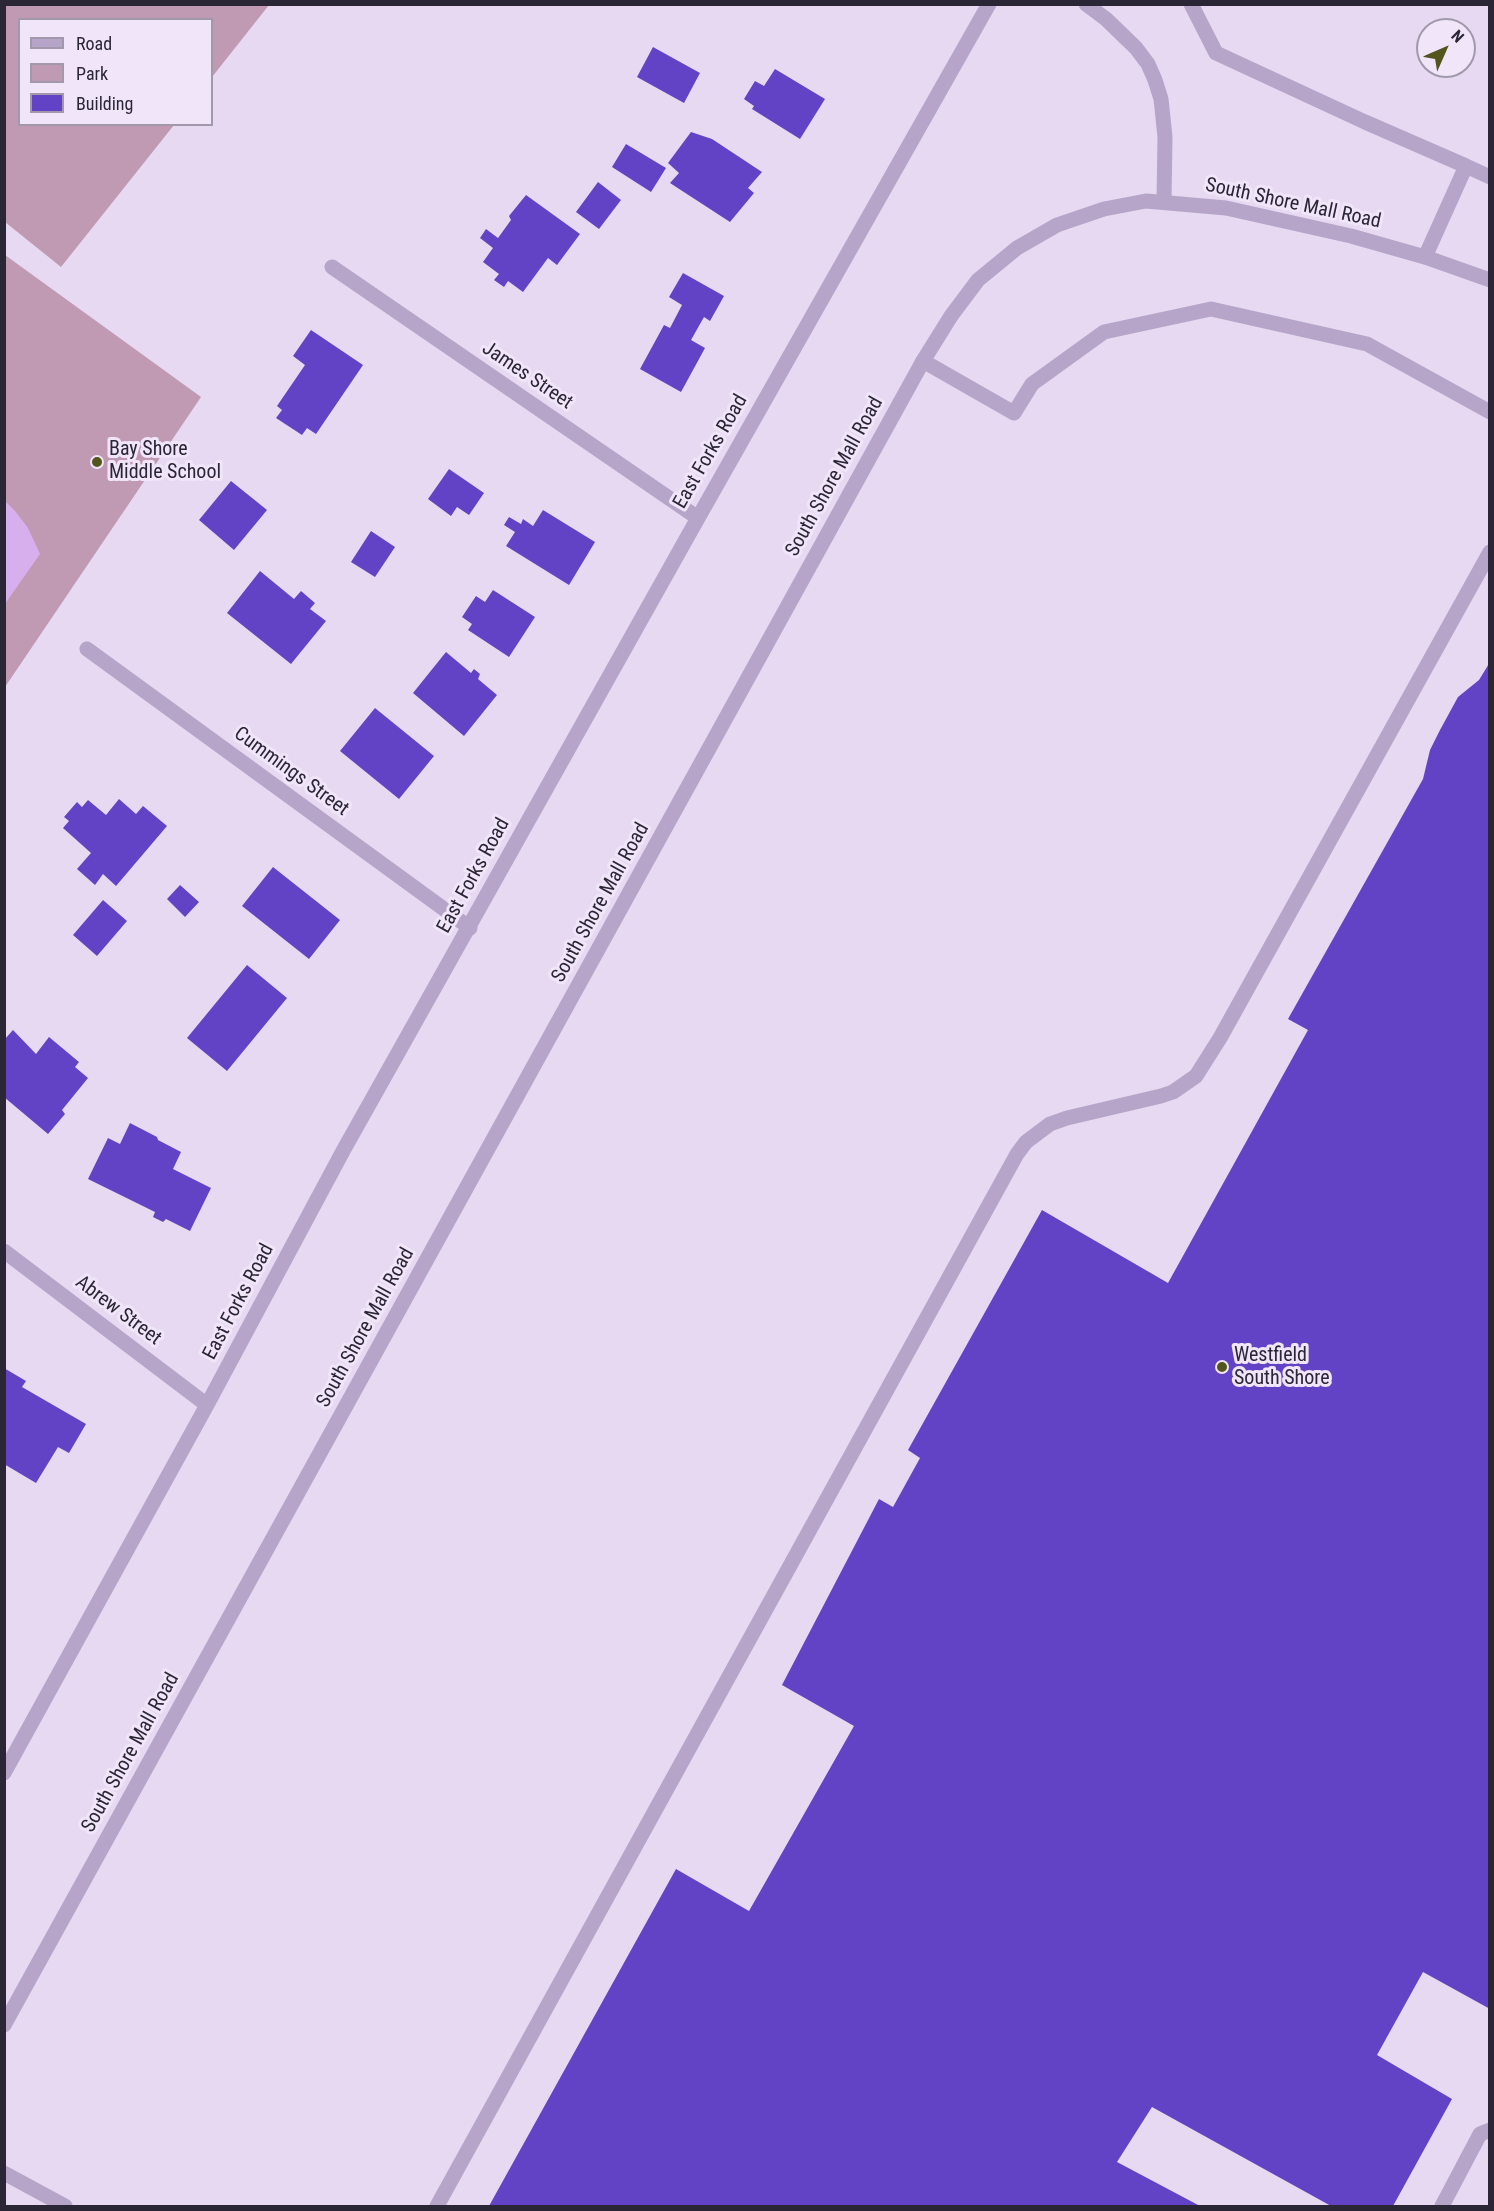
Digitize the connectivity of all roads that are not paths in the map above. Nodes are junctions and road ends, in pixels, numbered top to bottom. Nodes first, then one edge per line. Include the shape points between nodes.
1 (989, 4) edge
2 (1086, 4) edge
3 (1191, 4) edge
4 (1466, 166) junction
5 (1490, 177) edge
6 (1164, 201) junction
7 (1425, 257) junction
8 (332, 267) dead end
9 (1490, 280) edge
10 (923, 361) junction
11 (1490, 412) edge
12 (698, 518) junction
13 (1490, 552) edge
14 (87, 650) dead end
15 (470, 928) junction
16 (4, 1251) edge
17 (207, 1405) junction
18 (4, 1773) edge
19 (4, 2025) edge
20 (1490, 2130) edge
21 (4, 2173) edge
22 (65, 2206) edge
23 (437, 2206) edge
24 (1442, 2206) edge

1 - 12 street, East Forks Road
2 - 6 street via 1136,48 1155,80 1164,120
3 - 4 street via 1216,53
4 - 5 street
4 - 7 street
6 - 7 street, South Shore Mall Road via 1226,208
6 - 10 street, South Shore Mall Road via 1125,205 1076,218 1017,248 978,280
7 - 9 street, South Shore Mall Road
8 - 12 street, James Street
10 - 11 street via 1014,413 1032,384 1104,332 1211,309 1366,344
10 - 19 street, South Shore Mall Road
12 - 15 street, East Forks Road
13 - 23 street via 1196,1076 1161,1096 1050,1124 1017,1154
14 - 15 street, Cummings Street
15 - 17 street, East Forks Road via 343,1151
16 - 17 street, Abrew Street
17 - 18 street, East Forks Road
20 - 24 street via 1480,2134
21 - 22 street

